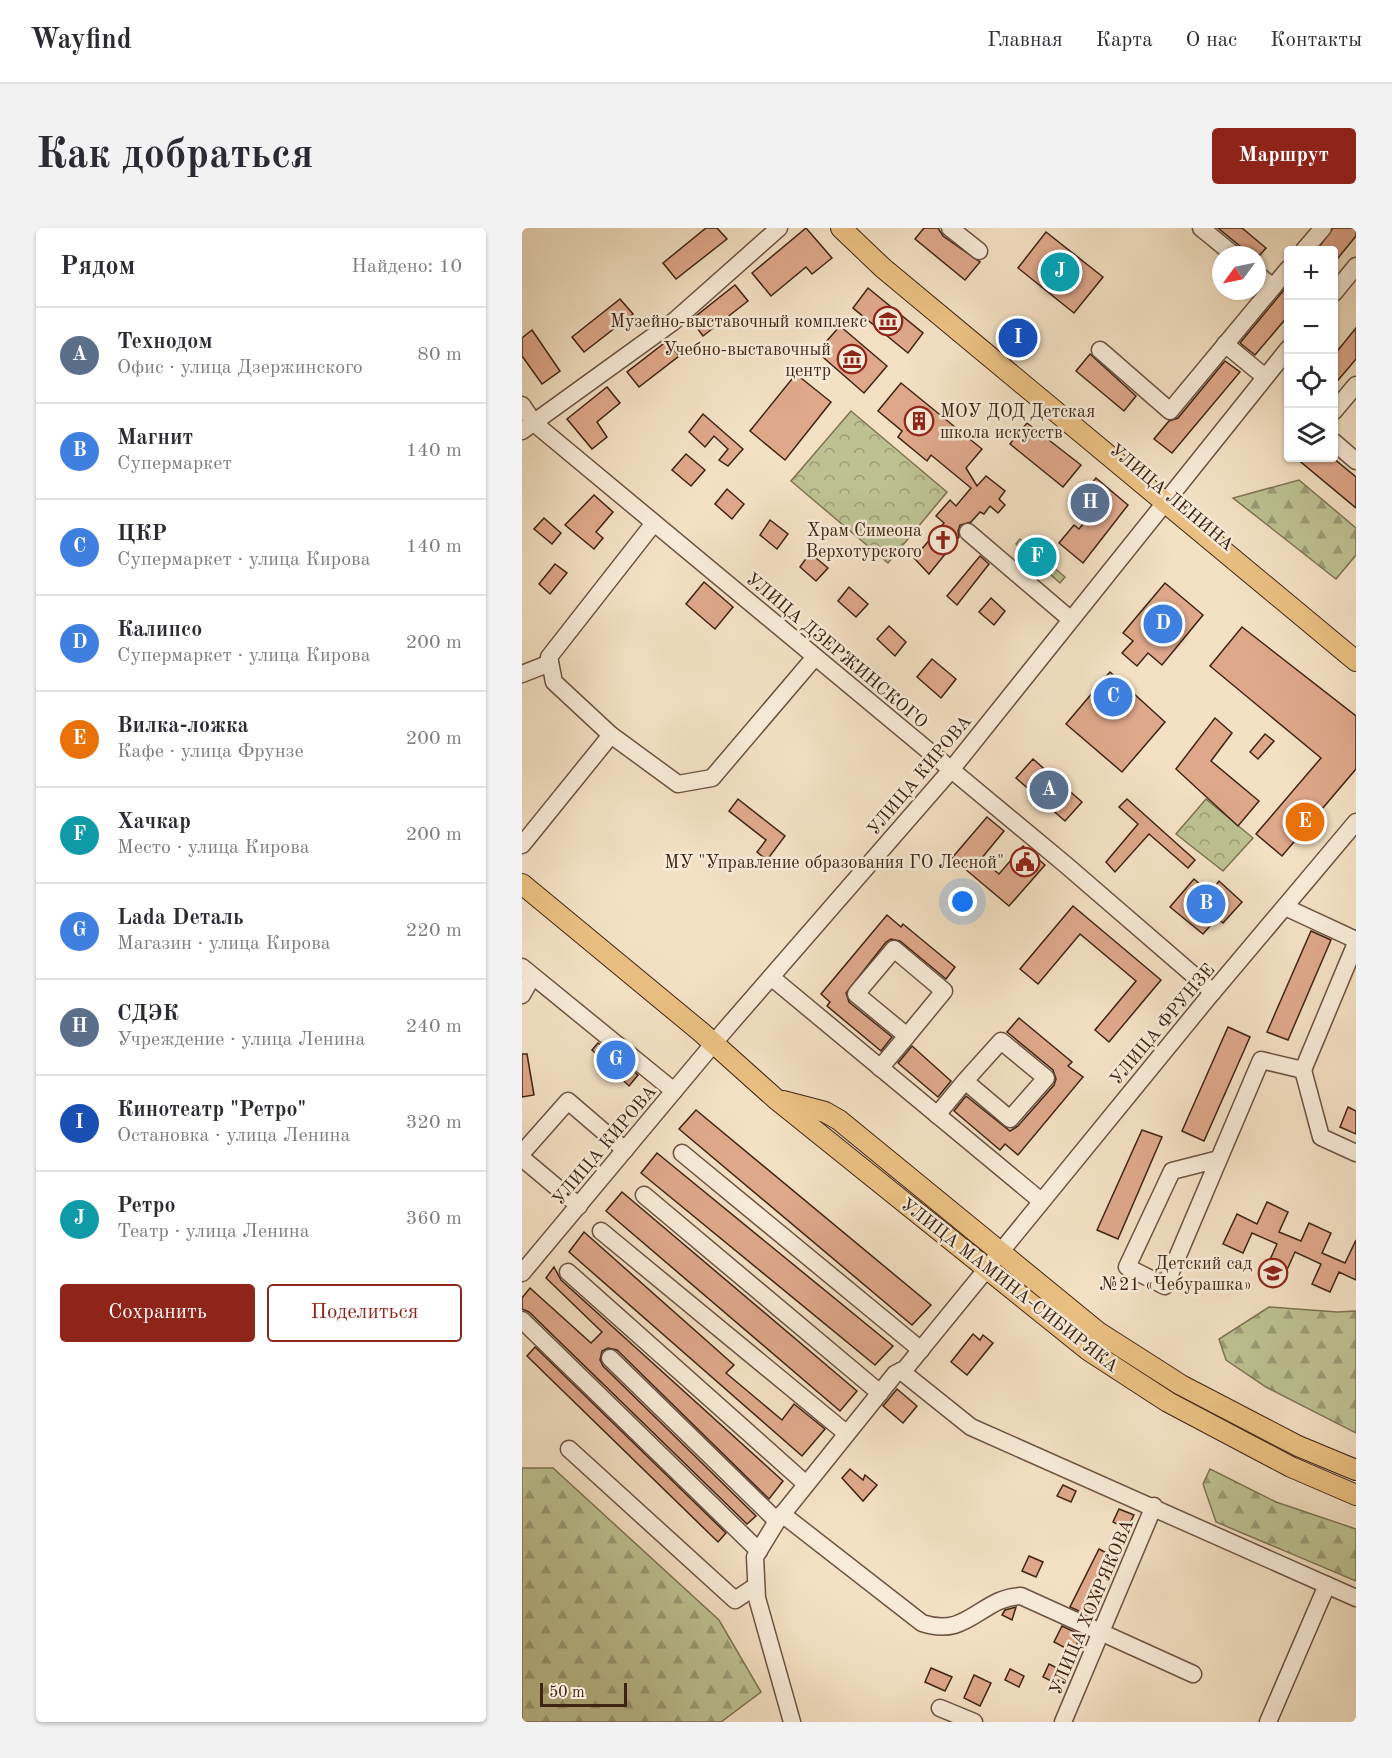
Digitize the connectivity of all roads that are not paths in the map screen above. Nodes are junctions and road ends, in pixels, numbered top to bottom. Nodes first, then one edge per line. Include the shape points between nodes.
1 (779, 228) edge
2 (841, 228) edge
3 (850, 228) edge
4 (950, 228) edge
5 (1201, 228) edge
6 (1323, 228) edge
7 (1223, 246) edge
8 (1307, 246) edge
9 (979, 251) dead end
10 (1354, 272) edge
11 (1284, 274) edge
12 (1266, 281) edge
13 (1273, 287) junction
14 (1338, 289) edge
15 (1225, 345) junction
16 (1100, 350) dead end
17 (1284, 354) edge
18 (1265, 377) junction
19 (1356, 385) edge
20 (522, 405) edge
21 (1337, 408) edge
22 (528, 427) edge
23 (1338, 445) edge
24 (1356, 461) edge
25 (1166, 498) junction
26 (654, 523) junction
27 (968, 532) dead end
28 (1070, 619) junction
29 (1356, 651) edge
30 (815, 657) junction
31 (1356, 660) edge
32 (550, 663) junction
33 (522, 674) edge
34 (611, 735) junction
35 (951, 770) junction
36 (1356, 822) edge
37 (522, 844) edge
38 (522, 884) edge
39 (1285, 907) junction
40 (1356, 941) edge
41 (527, 972) edge
42 (771, 977) junction
43 (1214, 992) junction
44 (522, 995) edge
45 (907, 1036) junction
46 (713, 1044) junction
47 (880, 1068) junction
48 (1303, 1070) junction
49 (966, 1081) junction
50 (674, 1090) junction
51 (777, 1100) junction
52 (937, 1115) junction
53 (625, 1150) junction
54 (522, 1153) edge
55 (682, 1153) dead end
56 (1356, 1154) edge
57 (522, 1158) edge
58 (1219, 1159) junction
59 (644, 1195) dead end
60 (1041, 1201) junction
61 (579, 1206) junction
62 (601, 1231) dead end
63 (999, 1252) junction
64 (986, 1269) junction
65 (568, 1272) dead end
66 (522, 1273) edge
67 (522, 1320) edge
68 (921, 1350) junction
69 (610, 1358) dead end
70 (901, 1371) junction
71 (880, 1393) junction
72 (846, 1433) junction
73 (569, 1449) dead end
74 (1356, 1470) edge
75 (806, 1484) junction
76 (1356, 1495) edge
77 (1154, 1506) junction
78 (780, 1518) junction
79 (759, 1551) junction
80 (1327, 1585) junction
81 (756, 1586) junction
82 (1356, 1598) edge
83 (1103, 1631) junction
84 (1193, 1674) dead end
85 (940, 1708) dead end
86 (792, 1722) edge
87 (974, 1722) edge
88 (1063, 1722) edge
89 (1268, 1722) edge

1 - 22 street via 673,322
2 - 25 main road via 883,268
3 - 25 main road, УЛИЦА ЛЕНИНА
4 - 9 street
5 - 7 street
6 - 8 street
10 - 14 street
11 - 13 street
12 - 13 street
13 - 15 street
15 - 16 street via 1170,411
15 - 18 street
17 - 18 street, УЛИЦА КИРОВА
18 - 25 street, УЛИЦА КИРОВА
19 - 21 street
20 - 22 street, УЛИЦА ДЗЕРЖИНСКОГО
22 - 26 street, УЛИЦА ДЗЕРЖИНСКОГО
23 - 24 street
25 - 28 street, УЛИЦА КИРОВА
25 - 29 main road, УЛИЦА ЛЕНИНА
25 - 31 main road
26 - 30 street, УЛИЦА ДЗЕРЖИНСКОГО
26 - 32 street via 549,657
27 - 28 street
28 - 35 street, УЛИЦА КИРОВА
30 - 34 street via 712,778 678,784
30 - 35 street, УЛИЦА ДЗЕРЖИНСКОГО
32 - 33 street
32 - 34 street via 554,681
34 - 37 street
35 - 42 street, УЛИЦА КИРОВА
35 - 43 street, УЛИЦА ДЗЕРЖИНСКОГО
36 - 39 street, УЛИЦА ФРУНЗЕ
38 - 46 main road, УЛИЦА МАМИНА-СИБИРЯКА
39 - 40 street
39 - 43 street, УЛИЦА ФРУНЗЕ
40 - 48 street
41 - 44 street
41 - 50 street
42 - 46 street, УЛИЦА КИРОВА
42 - 47 street
43 - 60 street, УЛИЦА ФРУНЗЕ
45 - 45 street via 856,994 894,949 944,991
45 - 47 street
46 - 50 street, УЛИЦА КИРОВА
46 - 51 main road, УЛИЦА МАМИНА-СИБИРЯКА
47 - 52 street
48 - 56 street via 1321,1137
48 - 58 street via 1261,1060
49 - 49 street via 1010,1119 1046,1078 1001,1041
49 - 52 street
50 - 53 street, УЛИЦА КИРОВА
51 - 63 main road, УЛИЦА МАМИНА-СИБИРЯКА via 825,1112 839,1120
51 - 64 main road, УЛИЦА МАМИНА-СИБИРЯКА
52 - 60 street
53 - 54 street via 568,1101
53 - 61 street, УЛИЦА КИРОВА
55 - 68 street
57 - 61 street
58 - 58 street via 1165,1286 1126,1267 1172,1171
59 - 71 street
60 - 63 street, УЛИЦА ФРУНЗЕ
61 - 66 street, УЛИЦА КИРОВА
62 - 72 street
63 - 64 street, УЛИЦА ФРУНЗЕ
63 - 74 main road, УЛИЦА МАМИНА-СИБИРЯКА via 1098,1332 1181,1385 1298,1446
64 - 68 street, УЛИЦА ФРУНЗЕ
64 - 76 main road, УЛИЦА МАМИНА-СИБИРЯКА via 1088,1350 1168,1402 1291,1467
65 - 75 street
67 - 79 street
68 - 70 street, УЛИЦА ФРУНЗЕ
69 - 78 street
70 - 71 street, УЛИЦА ФРУНЗЕ
70 - 77 street via 971,1427
71 - 72 street, УЛИЦА ФРУНЗЕ
72 - 75 street, УЛИЦА ФРУНЗЕ
73 - 81 street via 735,1600
75 - 78 street, УЛИЦА ФРУНЗЕ
77 - 80 street
77 - 83 street, УЛИЦА ХОХРЯКОВА
78 - 79 street, УЛИЦА ФРУНЗЕ
78 - 83 street via 922,1623 935,1628 962,1623 994,1603 1022,1596
79 - 81 street via 755,1557
80 - 82 street
80 - 89 street
81 - 86 street
83 - 84 street
83 - 88 street, УЛИЦА ХОХРЯКОВА
85 - 87 street

